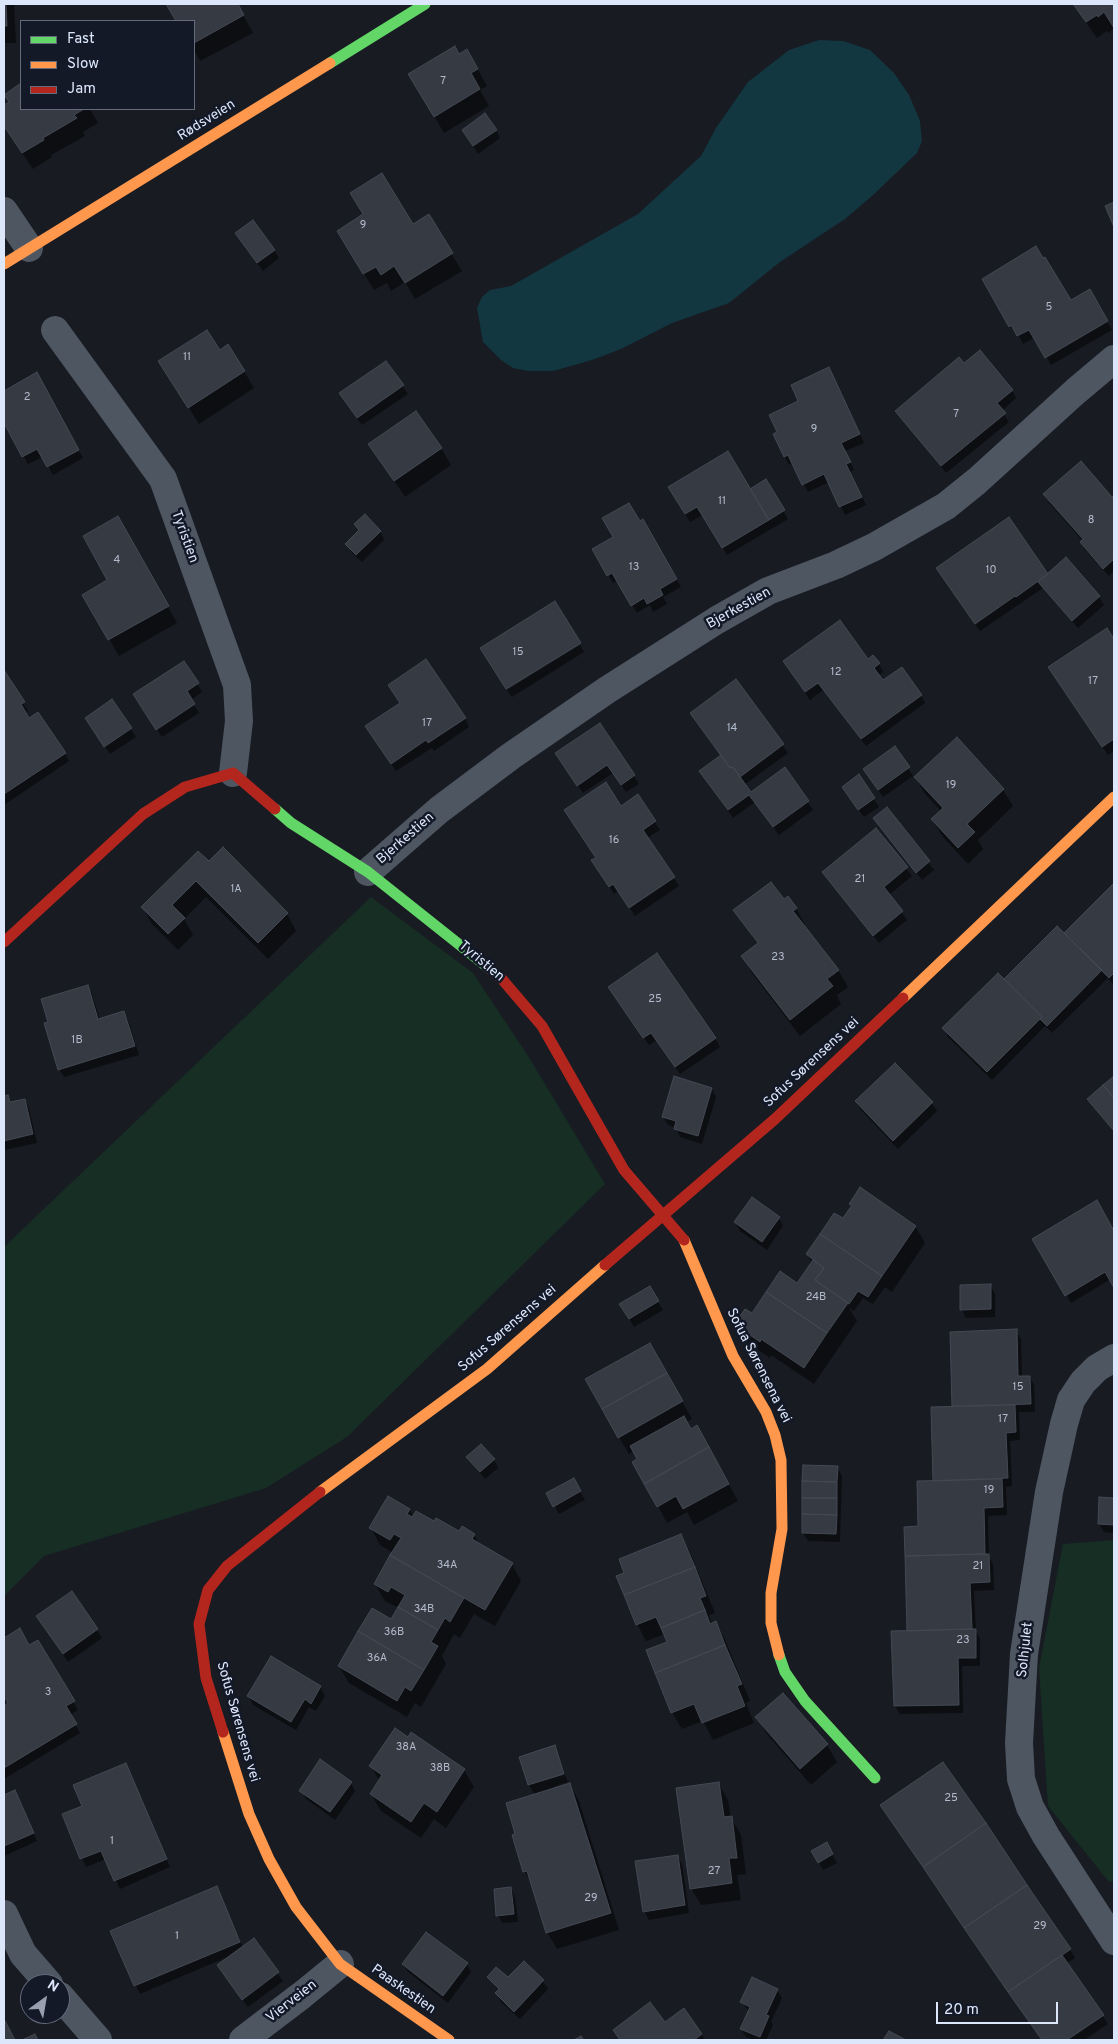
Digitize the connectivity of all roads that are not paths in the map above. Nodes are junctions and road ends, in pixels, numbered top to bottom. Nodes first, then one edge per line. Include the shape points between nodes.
1 (425, 4) edge
2 (4, 211) edge
3 (29, 248) junction
4 (4, 264) edge
5 (55, 330) dead end
6 (1114, 359) edge
7 (233, 773) junction
8 (1114, 797) edge
9 (368, 872) junction
10 (4, 942) edge
11 (662, 1214) junction
12 (1114, 1358) edge
13 (875, 1778) dead end
14 (4, 1914) edge
15 (1114, 1941) edge
16 (340, 1964) junction
17 (40, 1974) edge
18 (70, 2008) edge
19 (98, 2040) edge
20 (243, 2040) edge
21 (449, 2040) edge

1 - 3 street, Rødsveien
2 - 3 street
3 - 4 street, Rødsveien
5 - 7 street, Tyristien via 163,479 237,685 239,721
6 - 9 street, Bjerkestien via 946,506 874,547 768,591 630,675 504,761 439,810
7 - 9 street, Tyristien via 291,823
7 - 10 street via 185,787 142,814
8 - 11 street, Sofus Sørensens vei via 775,1119
9 - 11 street, Tyristien via 501,978 542,1026 624,1170
11 - 13 street, Sofua Sørensena vei via 683,1238 733,1356 776,1435 782,1460 782,1529 771,1593 771,1623 785,1672 805,1701
11 - 16 street, Sofus Sørensens vei via 486,1369 292,1512 227,1566 208,1590 199,1624 206,1678 249,1814 296,1908
12 - 15 street, Solhjulet via 1096,1368 1082,1382 1071,1400 1064,1424 1049,1492 1024,1654 1019,1743 1021,1779 1030,1807
14 - 17 street via 23,1954
16 - 20 street, Vierveien
16 - 21 street, Paaskestien
18 - 19 street

